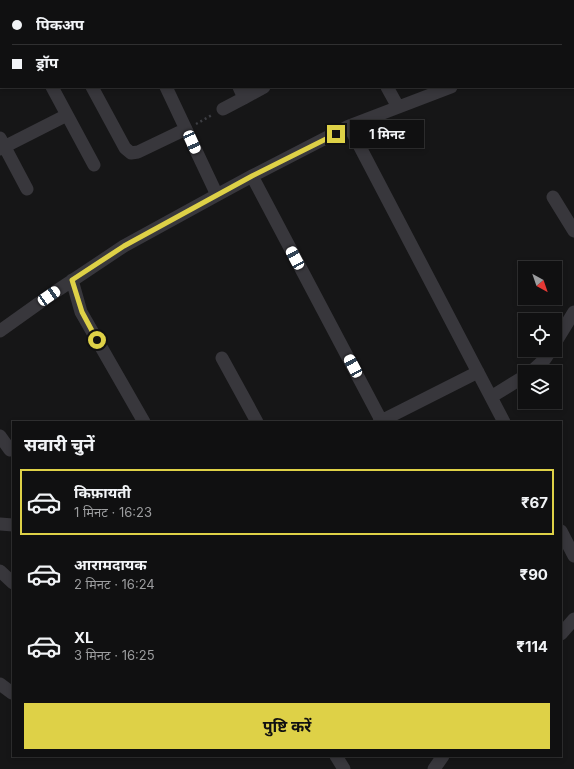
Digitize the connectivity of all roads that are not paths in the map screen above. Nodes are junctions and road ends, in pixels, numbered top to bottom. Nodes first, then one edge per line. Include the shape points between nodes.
1 (53, 88) edge
2 (93, 88) edge
3 (166, 88) edge
4 (259, 88) edge
5 (388, 88) edge
6 (448, 88) edge
7 (241, 92) edge
8 (398, 107) junction
9 (223, 109) road end
10 (67, 115) junction
11 (350, 126) junction
12 (186, 129) junction
13 (2, 144) edge
14 (94, 165) dead end
15 (252, 176) junction
16 (27, 189) dead end
17 (217, 195) junction
18 (553, 197) dead end
19 (574, 231) edge
20 (72, 280) junction
21 (574, 312) edge
22 (0, 331) edge
23 (562, 332) edge
24 (546, 357) edge
25 (222, 358) dead end
26 (539, 365) edge
27 (478, 372) junction
28 (518, 380) edge
29 (491, 397) junction
30 (143, 421) edge
31 (256, 421) edge
32 (380, 421) edge
33 (383, 421) edge
34 (503, 421) edge
35 (0, 436) edge
36 (10, 450) dead end
37 (0, 524) edge
38 (12, 525) edge
39 (562, 533) edge
40 (574, 556) edge
41 (0, 571) edge
42 (12, 582) edge
43 (574, 619) edge
44 (562, 633) edge
45 (0, 684) edge
46 (12, 693) edge
47 (337, 757) edge
48 (443, 757) edge
49 (344, 769) edge
50 (434, 769) edge

1 - 10 street
2 - 12 street via 125,148 131,153
3 - 12 street
4 - 7 street
5 - 8 street
6 - 8 street
7 - 9 street
8 - 11 street
10 - 13 street
10 - 14 street
11 - 15 street
11 - 27 street
12 - 17 street
13 - 16 street
15 - 17 street
15 - 32 street
17 - 20 street via 124,246
18 - 19 street
20 - 22 street
20 - 30 street via 82,312
21 - 23 street
24 - 26 street
25 - 31 street
27 - 29 street
27 - 33 street
28 - 29 street
29 - 34 street
35 - 36 street
37 - 38 street
39 - 40 street
41 - 42 street
43 - 44 street
45 - 46 street
47 - 49 street
48 - 50 street

